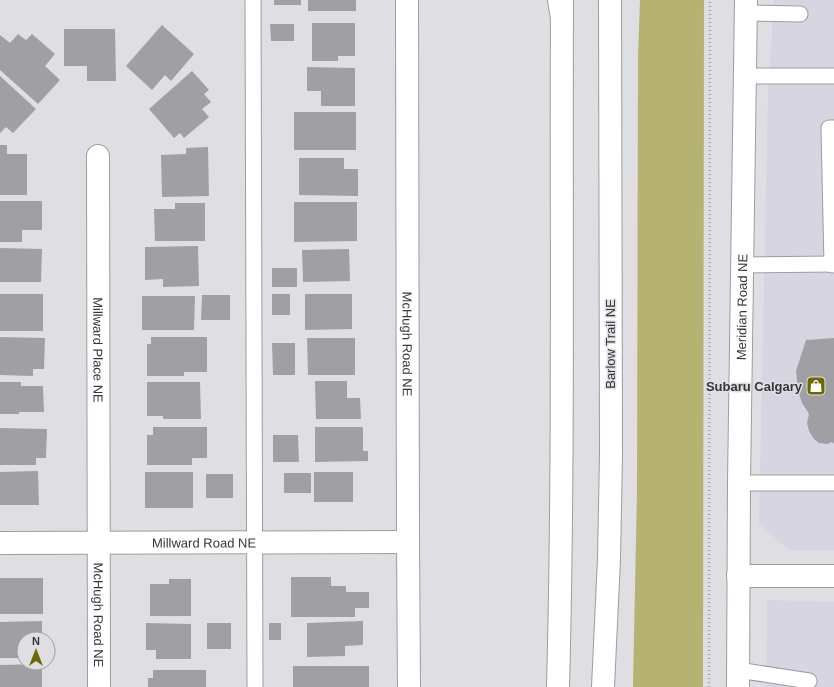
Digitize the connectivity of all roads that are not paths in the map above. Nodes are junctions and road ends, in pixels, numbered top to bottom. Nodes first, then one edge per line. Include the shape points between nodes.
1 (253, 0) edge
2 (407, 0) edge
3 (610, 0) edge
4 (561, 6) edge
5 (746, 7) edge
6 (800, 14) dead end
7 (745, 76) junction
8 (834, 76) edge
9 (834, 128) edge
10 (98, 156) dead end
11 (742, 265) junction
12 (833, 265) edge
13 (739, 483) junction
14 (834, 483) edge
15 (408, 542) junction
16 (0, 543) edge
17 (98, 543) junction
18 (254, 543) junction
19 (738, 576) junction
20 (834, 576) edge
21 (738, 678) edge
22 (809, 682) dead end
23 (99, 687) edge
24 (254, 687) edge
25 (409, 687) edge
26 (558, 687) edge
27 (603, 687) edge

1 - 18 lane
2 - 15 street, McHugh Road NE
3 - 27 street, Barlow Trail NE via 611,454
4 - 26 street via 562,540
5 - 6 lane
5 - 7 street, Meridian Road NE
7 - 8 lane
7 - 11 street, Meridian Road NE
9 - 12 lane via 829,128
10 - 17 street, Millward Place NE
11 - 12 lane
11 - 13 street, Meridian Road NE
13 - 14 lane
13 - 19 street, Meridian Road NE
15 - 18 street, Millward Road NE
15 - 25 street, McHugh Road NE
16 - 17 street, Millward Road NE
17 - 18 street, Millward Road NE
17 - 23 street, McHugh Road NE
18 - 24 lane
19 - 20 street
19 - 21 street, Meridian Road NE
21 - 22 lane

